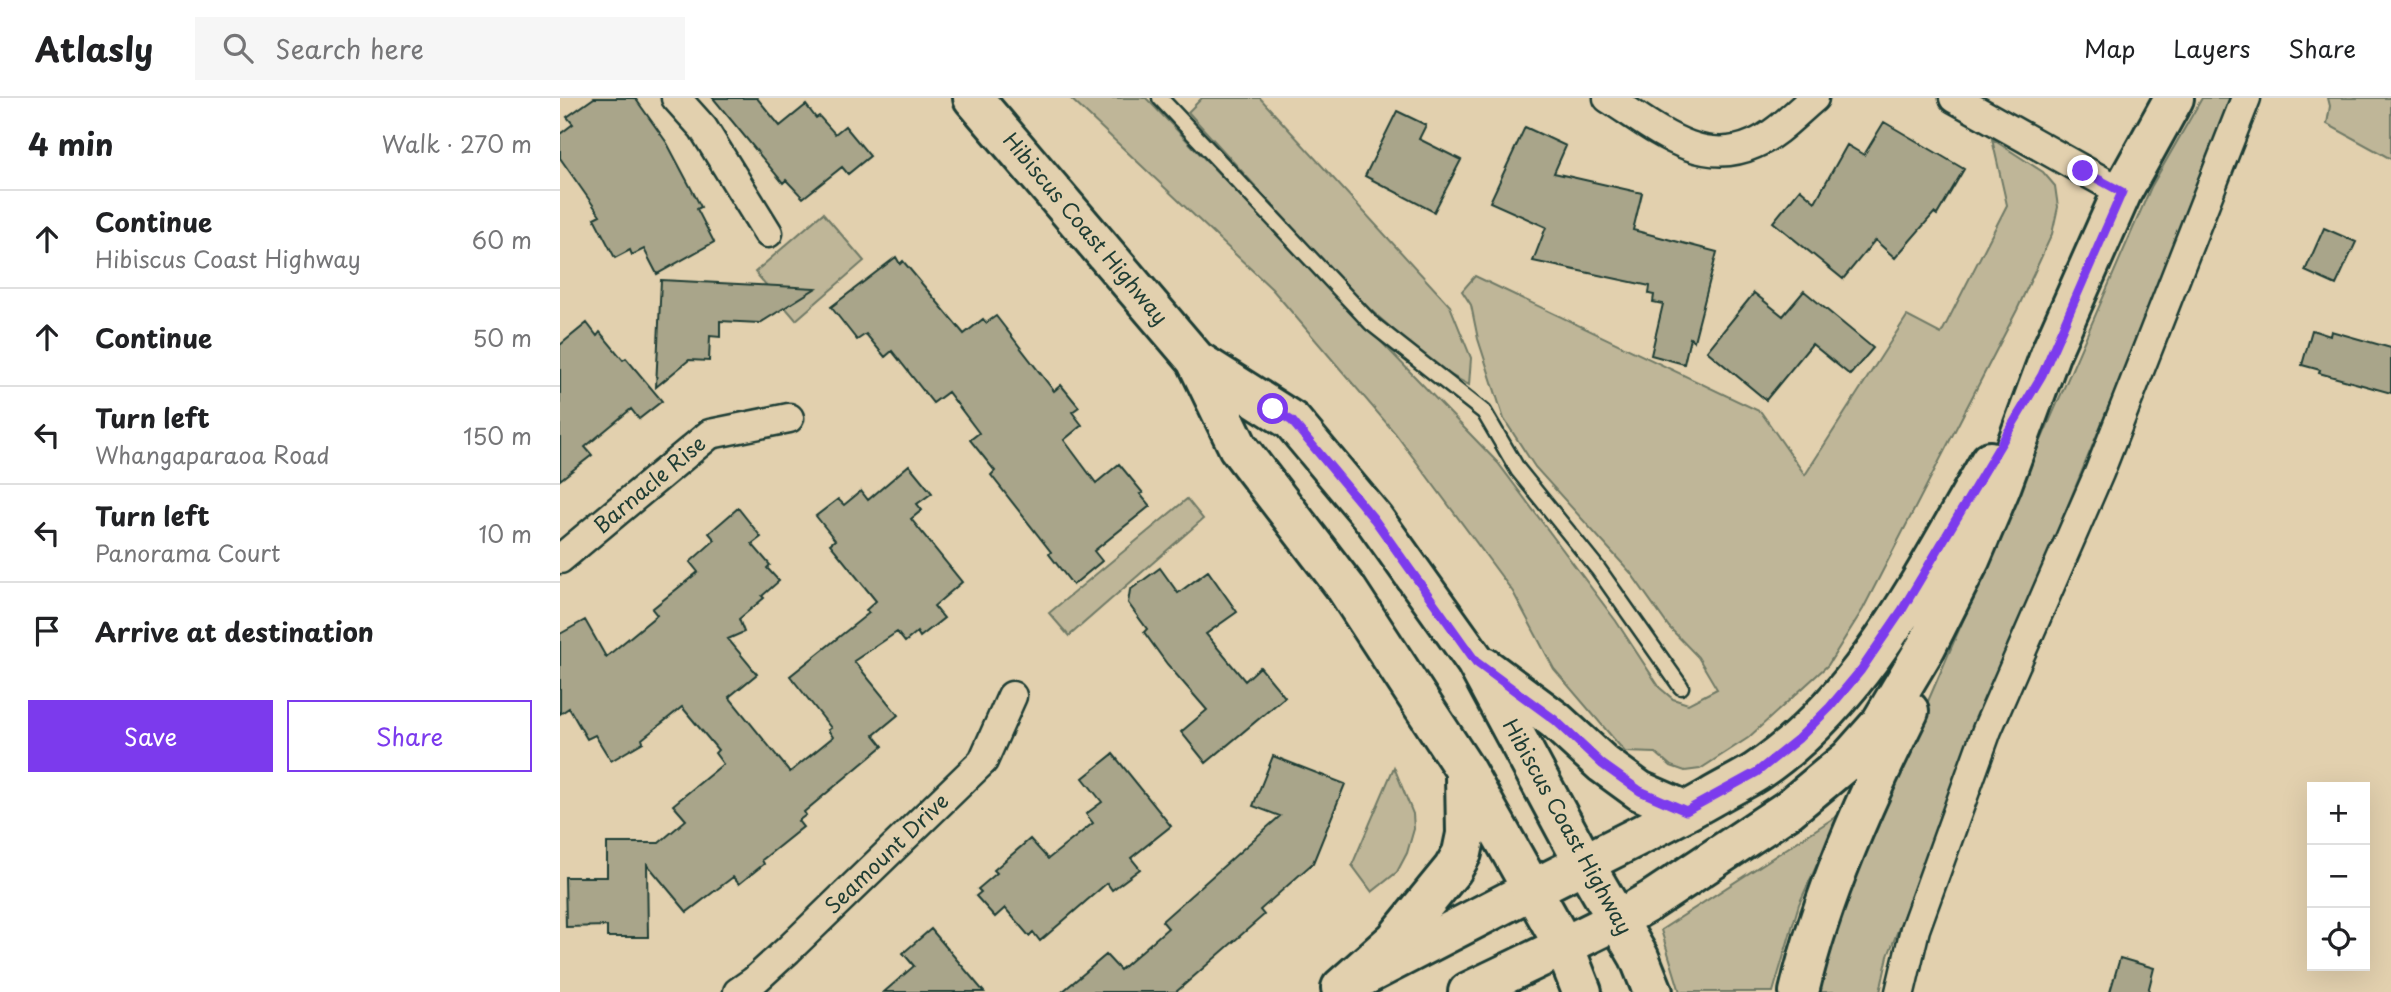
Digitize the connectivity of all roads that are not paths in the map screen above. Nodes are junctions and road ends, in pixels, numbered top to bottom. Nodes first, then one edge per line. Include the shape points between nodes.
1 (676, 98) edge
2 (973, 98) edge
3 (1160, 98) edge
4 (1608, 98) edge
5 (1814, 98) edge
6 (1954, 98) edge
7 (2174, 98) edge
8 (2246, 98) edge
9 (2122, 192) junction
10 (768, 233) dead end
11 (1196, 360) junction
12 (2042, 375) junction
13 (789, 418) dead end
14 (560, 559) edge
15 (1970, 561) junction
16 (1476, 662) junction
17 (1682, 687) dead end
18 (1012, 696) dead end
19 (1465, 770) junction
20 (1686, 811) junction
21 (1584, 863) junction
22 (1531, 890) junction
23 (1619, 919) junction
24 (1564, 946) junction
25 (1338, 990) edge
26 (738, 992) edge
27 (1468, 992) edge
28 (1582, 992) edge
29 (1653, 992) edge
30 (1799, 992) edge
31 (1900, 992) edge

1 - 10 street via 703,128
2 - 11 main road, Hibiscus Coast Highway
3 - 17 lane via 1371,323 1484,412 1518,470 1598,569
4 - 5 street via 1694,149 1715,152 1733,152 1757,143
6 - 9 street
7 - 9 main road
8 - 31 street via 2099,473 1987,730 1915,929
9 - 12 main road
11 - 16 main road, Hibiscus Coast Highway via 1292,421 1374,519
11 - 19 main road, Hibiscus Coast Highway via 1238,447 1346,588
12 - 15 main road
12 - 20 main road via 1902,610 1861,670 1798,739 1757,772
13 - 14 street, Barnacle Rise via 710,434
15 - 23 main road via 1904,687 1849,759 1789,809
15 - 30 main road via 1958,611 1872,786 1829,896
16 - 20 main road via 1640,791
16 - 21 main road, Hibiscus Coast Highway
18 - 26 street, Seamount Drive via 983,761 788,950
19 - 22 main road, Hibiscus Coast Highway
19 - 25 main road via 1466,834 1453,869 1395,940
20 - 21 main road
21 - 22 main road
21 - 23 main road, Hibiscus Coast Highway
22 - 24 main road, Hibiscus Coast Highway
22 - 25 main road
23 - 24 main road
23 - 29 main road, Hibiscus Coast Highway
24 - 27 main road
24 - 28 main road, Hibiscus Coast Highway

